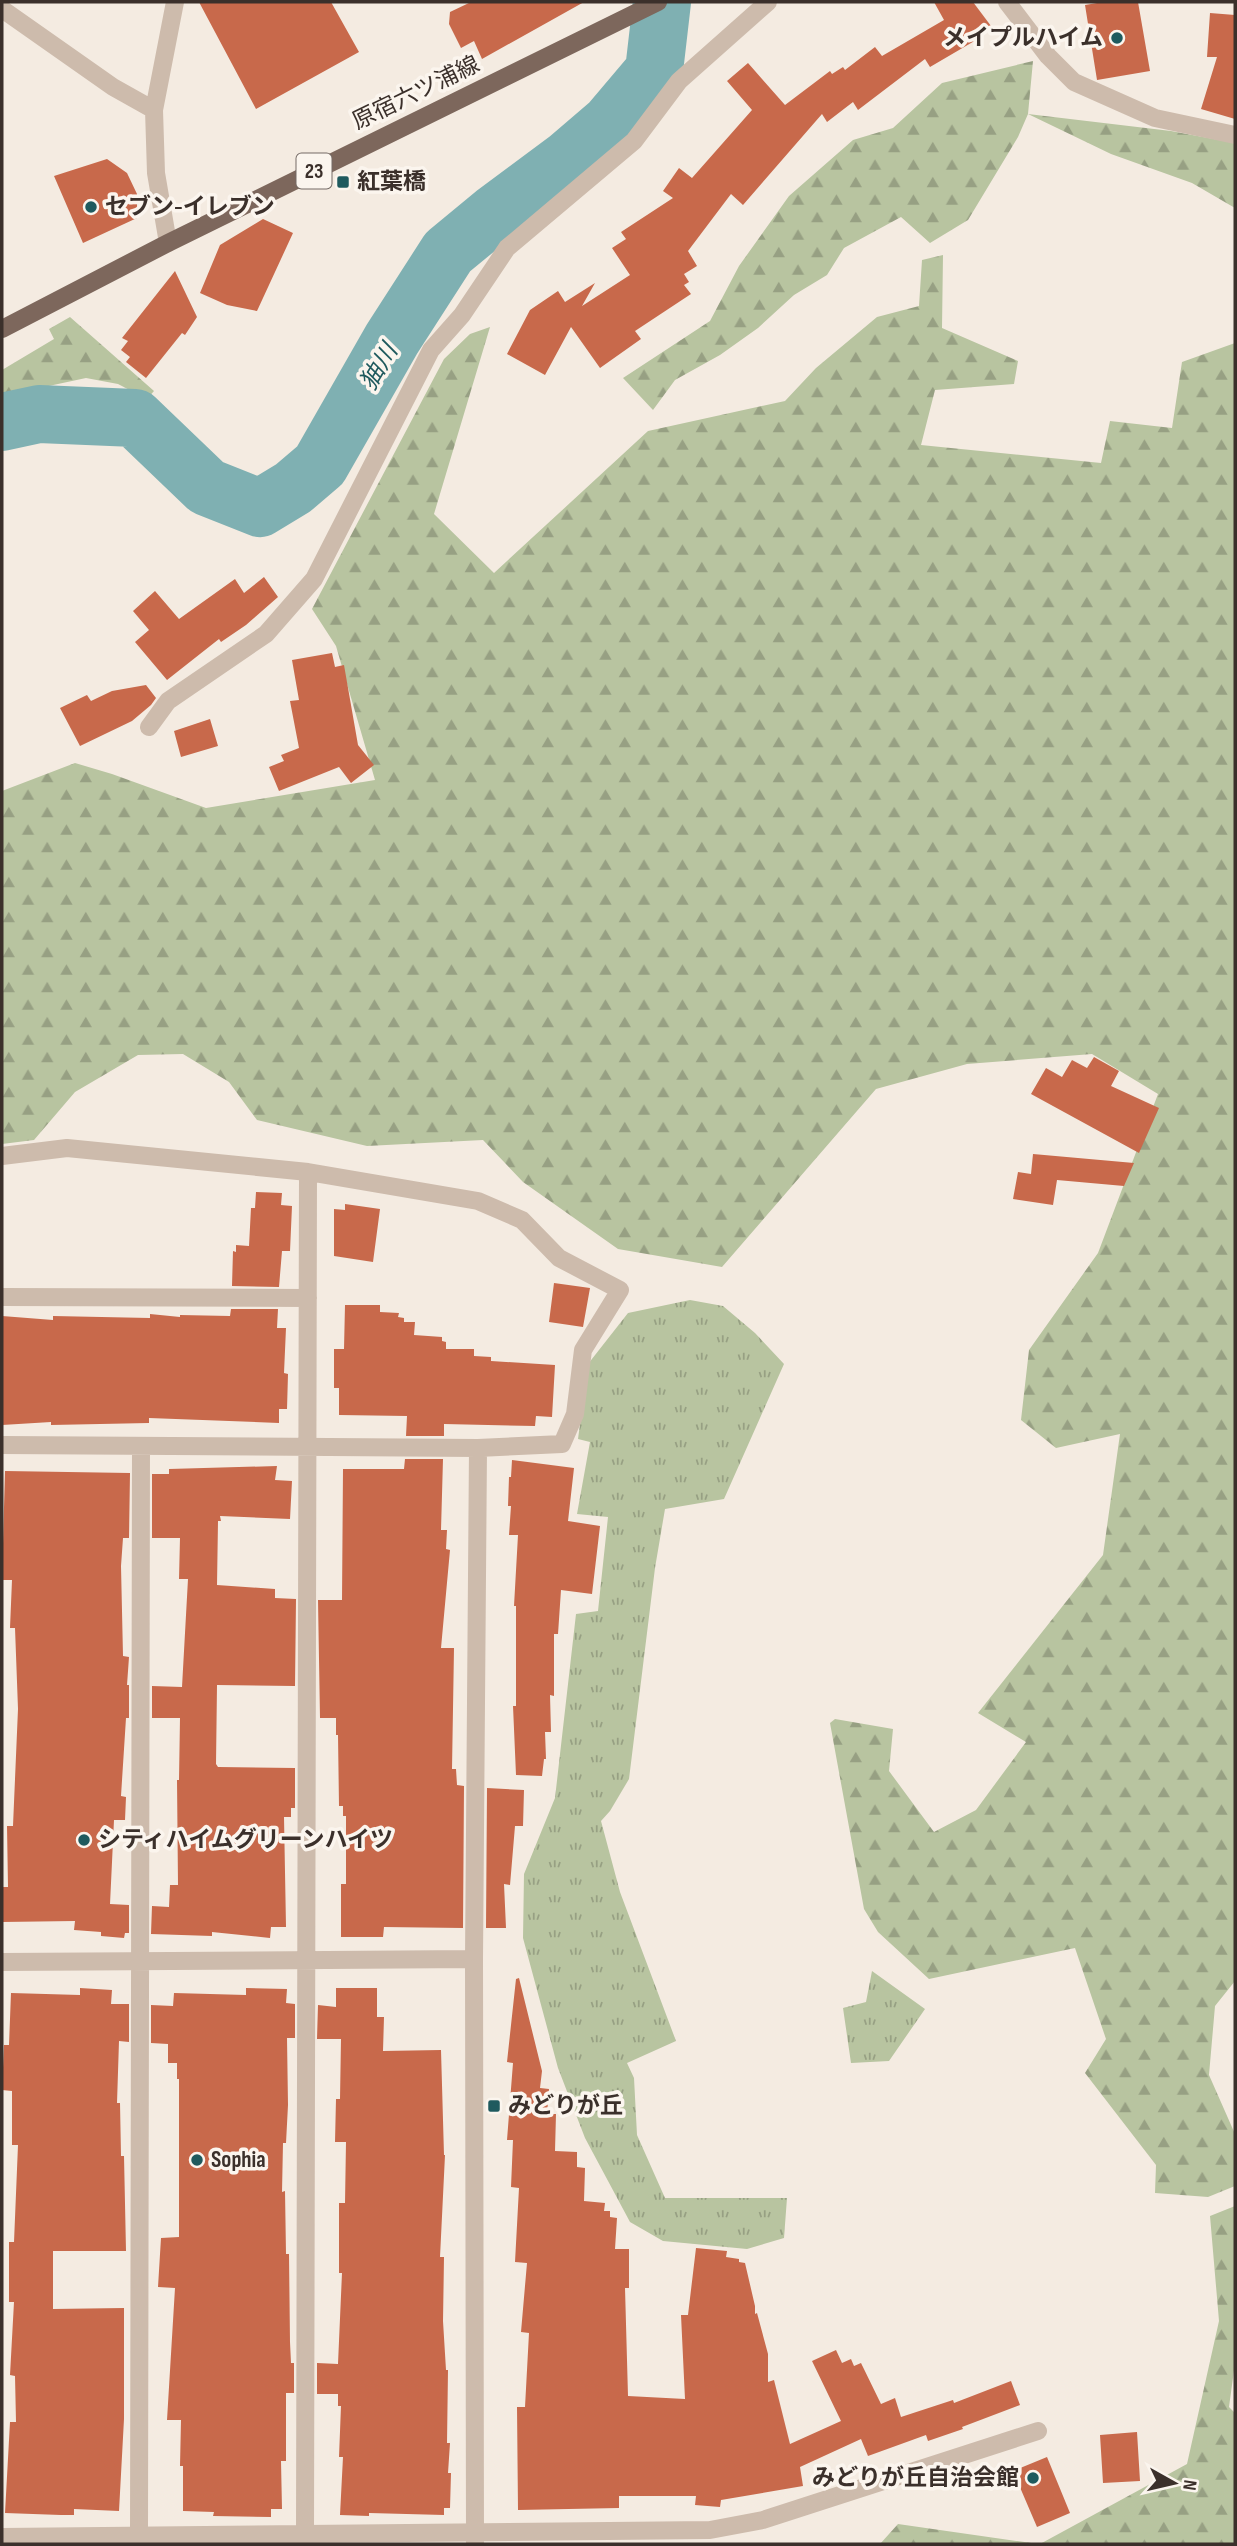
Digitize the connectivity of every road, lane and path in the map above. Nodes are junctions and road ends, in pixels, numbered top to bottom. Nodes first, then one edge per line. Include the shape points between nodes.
1 (174, 2) edge
2 (658, 2) edge
3 (768, 2) edge
4 (1007, 2) edge
5 (2, 9) edge
6 (154, 110) junction
7 (1235, 135) edge
8 (168, 243) junction
9 (2, 328) edge
10 (149, 727) dead end
11 (2, 1156) edge
12 (308, 1172) junction
13 (2, 1297) edge
14 (308, 1298) junction
15 (2, 1446) edge
16 (141, 1446) junction
17 (307, 1447) junction
18 (478, 1448) junction
19 (474, 1959) junction
20 (307, 1960) junction
21 (140, 1961) junction
22 (2, 1962) edge
23 (1038, 2431) dead end
24 (305, 2532) junction
25 (139, 2534) junction
26 (2, 2537) edge
27 (708, 2537) edge
28 (475, 2539) edge

1 - 6 street
2 - 8 main road, 原宿六ツ浦線 / 23
3 - 10 street via 679,81 634,141 507,248 462,315 428,355 314,579 266,635 168,701
4 - 7 street via 1074,82 1155,118
5 - 6 street via 113,87
6 - 8 street via 156,173
8 - 9 main road, 原宿六ツ浦線 / 23
11 - 12 street via 67,1148
12 - 14 street
12 - 18 street via 478,1201 522,1220 559,1258 620,1290 583,1350 575,1414 562,1444
13 - 14 street
14 - 17 street
15 - 16 street
16 - 17 street
16 - 21 street
17 - 18 street
17 - 20 street
18 - 19 street
19 - 20 street
19 - 28 street
20 - 21 street
20 - 24 street
21 - 22 street
21 - 25 street
23 - 27 street
24 - 25 street
24 - 28 street
25 - 26 street
27 - 28 street

